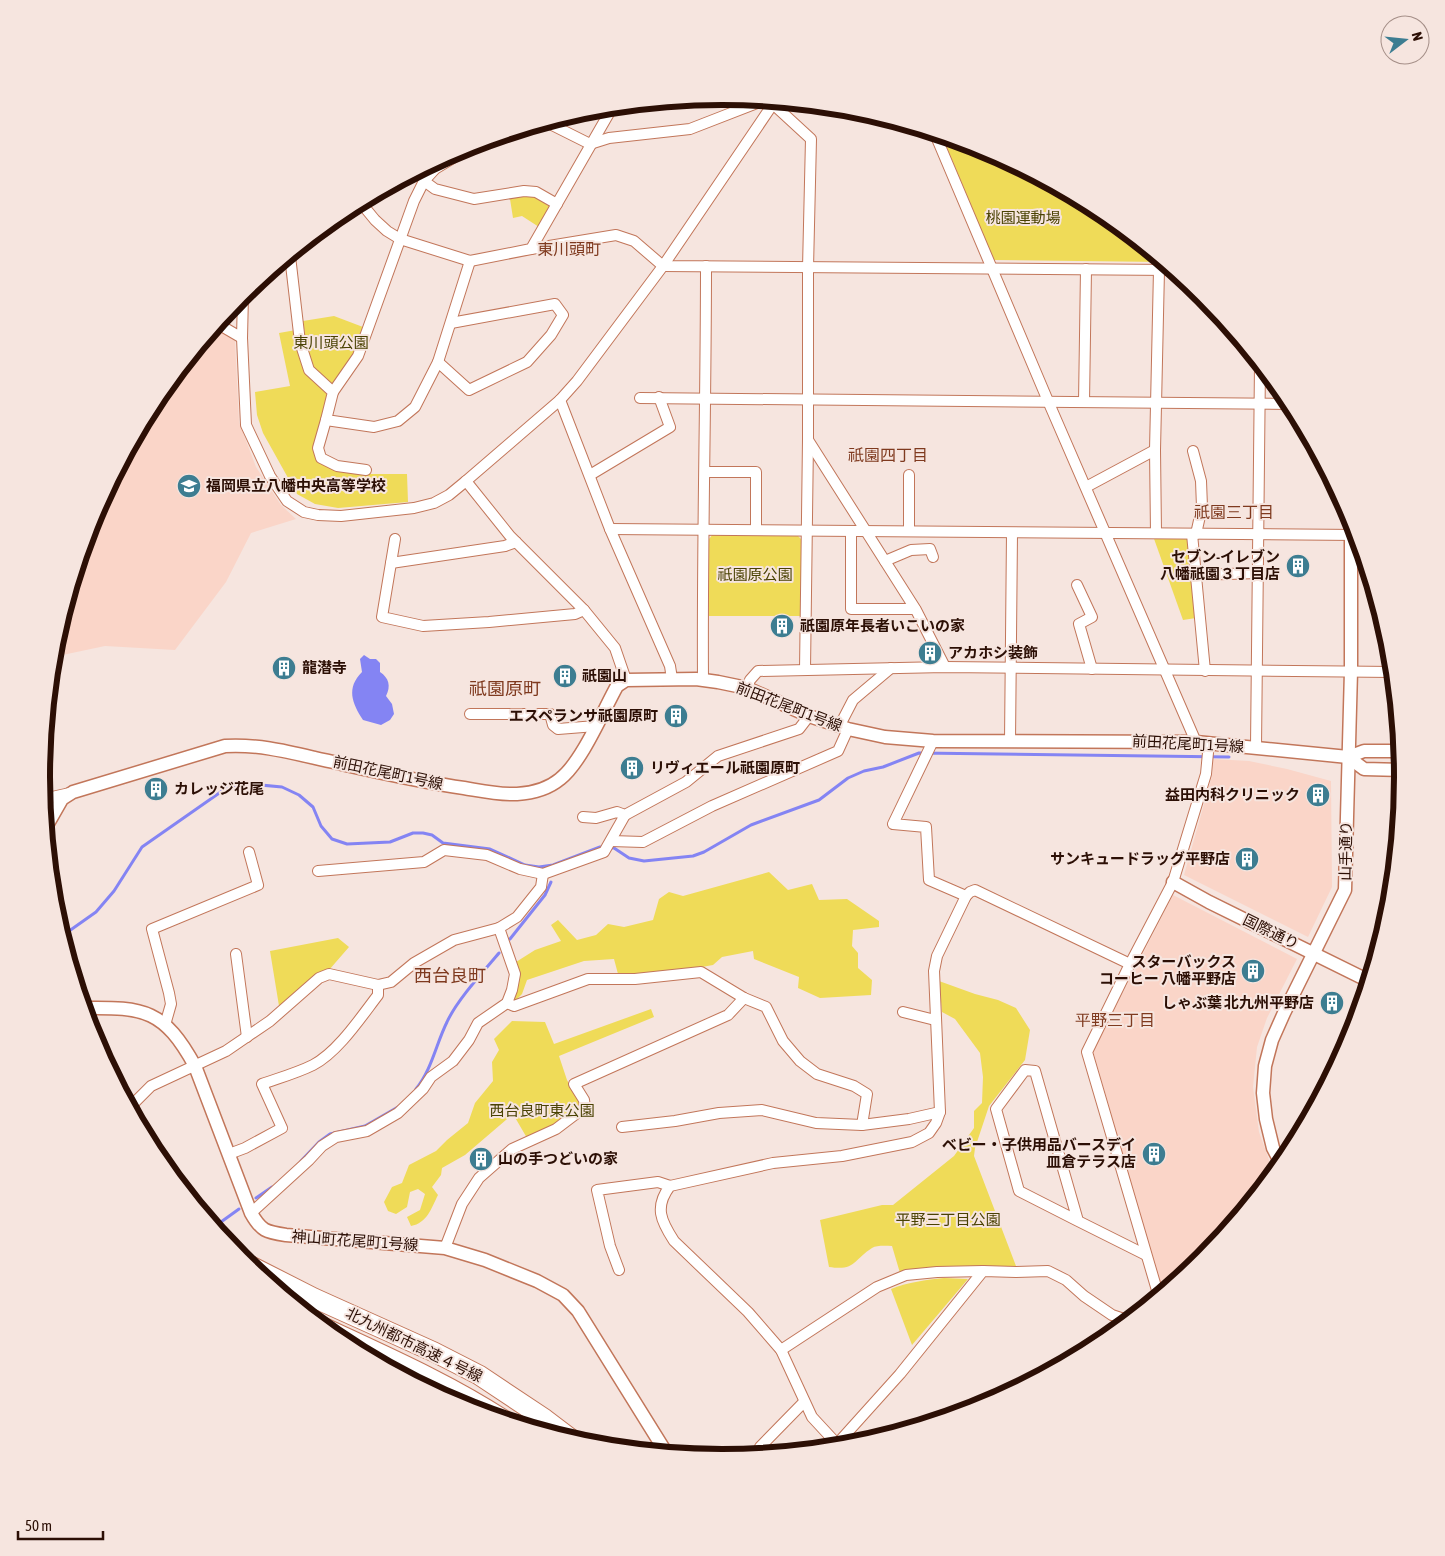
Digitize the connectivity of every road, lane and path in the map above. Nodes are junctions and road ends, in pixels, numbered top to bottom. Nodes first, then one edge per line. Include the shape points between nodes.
1 (756, 107) edge
2 (767, 107) edge
3 (776, 108) edge
4 (607, 115) edge
5 (556, 126) edge
6 (938, 141) edge
7 (590, 144) junction
8 (433, 172) edge
9 (424, 181) junction
10 (557, 204) junction
11 (366, 208) edge
12 (400, 239) junction
13 (531, 249) junction
14 (470, 261) junction
15 (291, 262) edge
16 (664, 266) junction
17 (706, 266) junction
18 (808, 268) junction
19 (991, 268) junction
20 (1086, 269) junction
21 (1159, 270) junction
22 (1164, 270) edge
23 (242, 308) edge
24 (451, 323) junction
25 (224, 327) edge
26 (242, 338) junction
27 (438, 362) junction
28 (1260, 374) edge
29 (333, 392) junction
30 (659, 397) junction
31 (640, 398) dead end
32 (704, 398) junction
33 (560, 400) junction
34 (807, 400) junction
35 (1048, 401) junction
36 (1084, 402) junction
37 (1156, 402) junction
38 (1260, 404) junction
39 (1282, 404) edge
40 (326, 420) junction
41 (808, 440) junction
42 (1155, 450) junction
43 (1193, 451) dead end
44 (366, 470) dead end
45 (705, 472) junction
46 (590, 475) junction
47 (909, 476) dead end
48 (466, 481) junction
49 (1086, 487) junction
50 (610, 529) junction
51 (702, 530) junction
52 (756, 530) junction
53 (806, 531) junction
54 (867, 531) junction
55 (909, 531) junction
56 (851, 532) junction
57 (1106, 532) junction
58 (1012, 533) junction
59 (1156, 533) junction
60 (1194, 534) junction
61 (1258, 534) junction
62 (1349, 535) edge
63 (395, 539) dead end
64 (516, 542) junction
65 (1354, 548) edge
66 (933, 557) dead end
67 (885, 561) junction
68 (391, 563) junction
69 (1258, 573) junction
70 (1196, 575) junction
71 (1077, 585) dead end
72 (915, 609) junction
73 (584, 610) junction
74 (945, 667) junction
75 (1011, 667) junction
76 (891, 668) junction
77 (1092, 669) junction
78 (805, 670) junction
79 (1165, 670) junction
80 (1205, 671) junction
81 (1257, 672) junction
82 (1351, 672) junction
83 (1386, 672) edge
84 (672, 679) junction
85 (626, 680) junction
86 (703, 680) junction
87 (747, 688) junction
88 (470, 714) dead end
89 (809, 716) junction
90 (596, 726) junction
91 (844, 728) junction
92 (1010, 741) junction
93 (1196, 742) junction
94 (1256, 747) junction
95 (929, 749) junction
96 (1394, 751) edge
97 (1208, 752) junction
98 (1348, 757) junction
99 (1395, 770) edge
100 (73, 792) junction
101 (50, 797) edge
102 (625, 815) junction
103 (583, 816) dead end
104 (51, 818) edge
105 (608, 846) junction
106 (248, 852) dead end
107 (318, 871) dead end
108 (544, 874) junction
109 (1173, 882) junction
110 (966, 896) junction
111 (499, 928) junction
112 (236, 954) dead end
113 (1314, 954) junction
114 (1130, 964) junction
115 (1364, 978) edge
116 (378, 985) junction
117 (744, 998) junction
118 (507, 1003) junction
119 (91, 1008) edge
120 (903, 1012) dead end
121 (935, 1020) junction
122 (165, 1025) junction
123 (247, 1037) junction
124 (195, 1066) junction
125 (134, 1103) edge
126 (940, 1112) junction
127 (862, 1126) junction
128 (622, 1127) dead end
129 (229, 1154) junction
130 (1278, 1157) edge
131 (670, 1186) junction
132 (251, 1213) junction
133 (1078, 1221) junction
134 (445, 1248) junction
135 (1146, 1255) junction
136 (619, 1270) dead end
137 (983, 1271) junction
138 (270, 1276) edge
139 (1157, 1292) edge
140 (1123, 1319) edge
141 (364, 1346) edge
142 (781, 1350) junction
143 (804, 1402) junction
144 (480, 1405) edge
145 (561, 1431) edge
146 (840, 1440) edge
147 (831, 1442) edge
148 (663, 1448) edge
149 (762, 1449) edge

1 - 7 street via 690,129 609,138
2 - 16 street
3 - 18 street via 810,139
4 - 7 street
5 - 7 street
6 - 19 street
7 - 10 street
8 - 9 street
9 - 10 street via 436,190 474,199 524,191 536,192
9 - 12 street
10 - 13 street
11 - 12 street via 387,231
12 - 14 street
12 - 29 street via 358,356
13 - 14 street
13 - 16 street via 616,235 634,241
14 - 24 street
15 - 29 street via 300,342 309,370
16 - 17 street
16 - 33 street
17 - 18 street
17 - 32 street
18 - 19 street
18 - 34 street
19 - 20 street
19 - 35 street
20 - 21 street
20 - 36 street
21 - 22 street
21 - 37 street
23 - 26 street
24 - 27 street
24 - 27 street via 555,304 563,315 551,335 527,362 469,390
25 - 26 street
26 - 48 street via 246,425 270,476 287,501 304,512 341,516 408,508 434,503
27 - 40 street via 415,407 398,421 374,427
28 - 38 street
29 - 40 street
30 - 31 street
30 - 32 street
30 - 46 street via 670,426
32 - 34 street
32 - 45 street
33 - 46 street
33 - 48 street
34 - 35 street
34 - 41 street
35 - 36 street
35 - 49 street
36 - 37 street
37 - 38 street
37 - 42 street
38 - 39 street
38 - 61 street
40 - 44 street via 318,448 321,458 336,466
41 - 53 street
41 - 54 street
42 - 49 street
42 - 59 street
43 - 60 street via 1202,481 1202,507
45 - 51 street
45 - 52 street via 756,472
46 - 50 street
47 - 55 street
48 - 64 street
49 - 57 street
50 - 51 street
50 - 84 street via 670,666
51 - 52 street
51 - 86 street
52 - 53 street
53 - 56 street
53 - 78 street
54 - 55 street
54 - 56 street
54 - 67 street
55 - 58 street
56 - 72 street via 851,609
57 - 58 street
57 - 59 street
57 - 79 street
58 - 75 street
59 - 60 street
60 - 61 street
60 - 70 street
61 - 62 street
61 - 69 street
63 - 68 street
64 - 68 street
64 - 73 street
65 - 82 street, 山手通り
66 - 67 street via 930,548 911,550
67 - 72 street
68 - 73 street via 382,617 423,626 575,614
69 - 70 street
69 - 81 street
70 - 80 street
71 - 77 street via 1092,617 1079,624
72 - 74 street
73 - 85 street via 615,648
74 - 75 street
74 - 76 street
75 - 77 street
75 - 92 street
76 - 78 street
76 - 91 street via 853,700
77 - 79 street
78 - 87 street via 758,671
79 - 80 street
79 - 93 street
80 - 81 street
81 - 82 street
81 - 94 street
82 - 83 street
82 - 98 street, 山手通り
84 - 85 street, 前田花尾町1号線
84 - 86 street, 前田花尾町1号線
85 - 90 street, 前田花尾町1号線 via 617,686
86 - 87 street, 前田花尾町1号線
87 - 89 street, 前田花尾町1号線
88 - 90 street via 550,714 553,725 558,729
89 - 91 street, 前田花尾町1号線
89 - 102 street via 799,729 718,756 686,782
90 - 100 street, 前田花尾町1号線 via 570,771 560,780 541,789 518,794 448,786 242,745 225,746
91 - 95 street, 前田花尾町1号線
91 - 105 street via 838,750 712,806 643,842
92 - 93 street, 前田花尾町1号線
92 - 95 street, 前田花尾町1号線
93 - 97 street, 前田花尾町1号線
94 - 97 street, 前田花尾町1号線
94 - 98 street, 前田花尾町1号線
95 - 110 street via 893,824 926,827 930,880
96 - 98 street, 前田花尾町1号線 via 1364,751
97 - 109 street via 1206,774
98 - 99 street, 前田花尾町1号線 via 1364,769
98 - 113 street, 山手通り via 1345,890
100 - 101 street
100 - 104 street, 前田花尾町1号線 via 62,799
102 - 103 street via 617,812 596,818
102 - 105 street
105 - 108 street
106 - 122 street via 258,885 152,928 171,1004
107 - 108 street via 424,862 444,850 487,855 520,869
108 - 111 street via 541,887 517,917
109 - 113 street, 国際通り
109 - 114 street
110 - 114 street via 975,890
110 - 121 street via 937,956 934,971
111 - 116 street via 454,940 414,963 391,982
111 - 118 street via 515,974
112 - 123 street
113 - 115 street, 国際通り
113 - 130 street, 山手通り via 1272,1040 1265,1066 1262,1093 1273,1148
114 - 135 street via 1087,1052
116 - 123 street via 329,974 319,978
116 - 129 street via 378,995 326,1057 262,1084 282,1128
117 - 118 street via 701,972 635,979 588,979 514,1006
117 - 127 street via 766,1007 783,1041 800,1061 817,1074 854,1086 867,1094
117 - 134 street via 728,1015 574,1084 585,1107 556,1129 512,1149 479,1178 462,1204
118 - 132 street via 478,1023 452,1061 431,1077 398,1113 367,1131 336,1137 322,1146
119 - 122 street, 神山町花尾町1号線 via 137,1010
120 - 121 street
121 - 126 street
122 - 124 street, 神山町花尾町1号線 via 184,1045
123 - 124 street
124 - 125 street via 151,1086
124 - 129 street, 神山町花尾町1号線
126 - 127 street
126 - 131 street via 929,1133 912,1142 842,1156 773,1163
127 - 128 street via 816,1123 762,1110
129 - 132 street, 神山町花尾町1号線
131 - 136 street via 658,1182 597,1190
131 - 142 street via 661,1197 661,1211 665,1227 674,1241 748,1312
132 - 134 street, 神山町花尾町1号線 via 265,1231 286,1235
133 - 133 street via 1019,1191 996,1109 1025,1070 1035,1071
133 - 135 street
134 - 148 street, 神山町花尾町1号線 via 519,1274 563,1295 578,1311
135 - 139 street
137 - 140 street via 1048,1271 1066,1280 1112,1315
137 - 142 street via 906,1276 877,1287
137 - 146 street via 900,1374
138 - 145 highway, 北九州都市高速４号線 via 478,1375
141 - 144 highway, 北九州都市高速４号線
142 - 143 street
143 - 147 street
143 - 149 street via 760,1447

